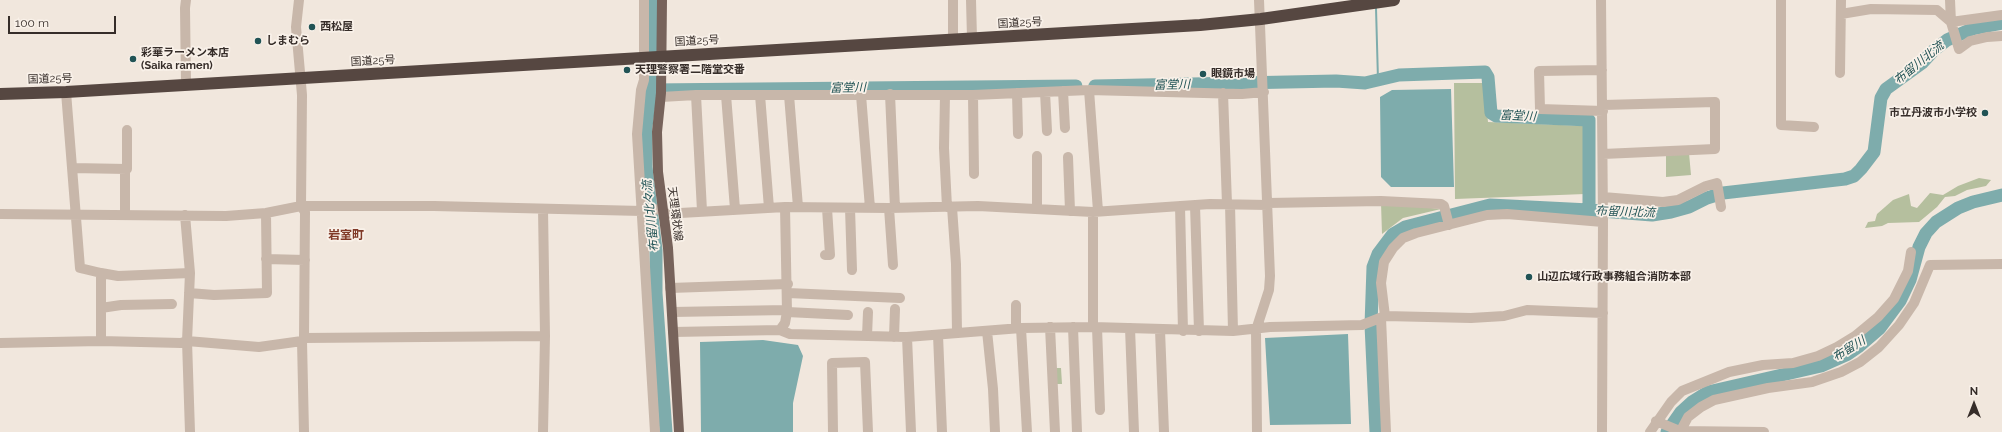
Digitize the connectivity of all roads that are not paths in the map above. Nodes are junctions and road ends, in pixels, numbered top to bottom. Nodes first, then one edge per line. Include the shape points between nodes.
1 (186, 0) edge
2 (299, 0) edge
3 (644, 0) edge
4 (662, 0) edge
5 (952, 0) edge
6 (971, 0) edge
7 (1259, 0) edge
8 (1394, 0) edge
9 (1601, 0) edge
10 (1781, 0) edge
11 (1841, 0) edge
12 (1950, 0) edge
13 (1380, 1) edge
14 (1841, 14) junction
15 (2002, 15) edge
16 (1261, 19) junction
17 (1951, 25) junction
18 (2002, 36) edge
19 (972, 38) junction
20 (953, 40) junction
21 (652, 57) junction
22 (1602, 70) junction
23 (1840, 73) dead end
24 (301, 78) junction
25 (186, 85) junction
26 (1263, 87) junction
27 (1089, 90) junction
28 (66, 92) junction
29 (661, 92) junction
30 (1045, 92) junction
31 (1063, 92) junction
32 (1017, 93) junction
33 (1223, 93) junction
34 (0, 94) edge
35 (890, 94) junction
36 (696, 95) junction
37 (726, 95) junction
38 (760, 95) junction
39 (789, 95) junction
40 (861, 95) junction
41 (945, 95) junction
42 (973, 95) junction
43 (1603, 108) junction
44 (1814, 127) dead end
45 (1065, 128) dead end
46 (127, 130) dead end
47 (1047, 131) dead end
48 (1018, 134) dead end
49 (1603, 154) junction
50 (1037, 156) dead end
51 (1068, 157) dead end
52 (72, 168) junction
53 (125, 169) junction
54 (974, 174) dead end
55 (1603, 199) junction
56 (1228, 204) junction
57 (1268, 204) junction
58 (1195, 205) junction
59 (1721, 205) dead end
60 (301, 206) junction
61 (1180, 206) junction
62 (785, 207) junction
63 (798, 207) junction
64 (949, 207) junction
65 (769, 208) junction
66 (827, 208) junction
67 (850, 208) junction
68 (870, 208) junction
69 (892, 208) junction
70 (543, 209) junction
71 (734, 209) junction
72 (1037, 210) junction
73 (643, 211) junction
74 (662, 211) junction
75 (702, 211) junction
76 (1070, 211) junction
77 (1096, 211) junction
78 (266, 213) junction
79 (0, 214) edge
80 (125, 214) junction
81 (77, 215) junction
82 (185, 216) junction
83 (1603, 220) junction
84 (1449, 224) junction
85 (1911, 252) dead end
86 (825, 255) dead end
87 (266, 259) junction
88 (305, 260) junction
89 (893, 264) dead end
90 (2002, 264) edge
91 (852, 270) dead end
92 (101, 273) junction
93 (190, 273) junction
94 (670, 288) junction
95 (788, 288) junction
96 (190, 293) junction
97 (900, 298) dead end
98 (172, 304) dead end
99 (1016, 305) dead end
100 (101, 308) junction
101 (895, 309) dead end
102 (788, 311) junction
103 (672, 312) junction
104 (868, 312) dead end
105 (1603, 313) junction
106 (848, 315) dead end
107 (1382, 317) junction
108 (1050, 327) junction
109 (1073, 327) junction
110 (1095, 327) junction
111 (1018, 328) junction
112 (1130, 328) junction
113 (780, 330) junction
114 (1160, 330) junction
115 (1256, 330) junction
116 (987, 331) junction
117 (1183, 331) junction
118 (1199, 331) junction
119 (1233, 331) junction
120 (673, 332) junction
121 (957, 333) junction
122 (938, 335) junction
123 (545, 336) junction
124 (867, 336) junction
125 (894, 337) junction
126 (907, 337) junction
127 (303, 339) junction
128 (101, 341) junction
129 (187, 341) junction
130 (0, 343) edge
131 (1097, 406) dead end
132 (1658, 422) junction
133 (1682, 431) edge
134 (190, 432) edge
135 (304, 432) edge
136 (543, 432) edge
137 (655, 432) edge
138 (679, 432) edge
139 (833, 432) edge
140 (868, 432) edge
141 (911, 432) edge
142 (942, 432) edge
143 (995, 432) edge
144 (1027, 432) edge
145 (1055, 432) edge
146 (1077, 432) edge
147 (1134, 432) edge
148 (1164, 432) edge
149 (1258, 432) edge
150 (1386, 432) edge
151 (1602, 432) edge
152 (1650, 432) edge
153 (1764, 432) edge

1 - 25 street
2 - 24 street via 296,27
3 - 21 street
4 - 21 main road, 天理環状線
5 - 20 street
6 - 19 street
7 - 16 street
8 - 13 highway, 国道25号
9 - 22 street
10 - 44 street via 1781,125
11 - 14 street
12 - 17 street
13 - 16 highway, 国道25号
14 - 17 street via 1871,9 1937,10
14 - 23 street
15 - 17 street
16 - 19 highway, 国道25号
16 - 26 street
17 - 18 street via 1958,50 1970,41
19 - 20 highway, 国道25号
20 - 21 highway, 国道25号
21 - 24 highway, 国道25号
21 - 29 main road, 天理環状線
21 - 73 street via 641,90 637,134
22 - 43 street
22 - 43 street via 1539,71 1540,109
24 - 25 highway, 国道25号
24 - 60 street
25 - 28 highway, 国道25号
26 - 33 street
26 - 57 street
27 - 31 street
27 - 33 street
27 - 77 street
28 - 34 highway, 国道25号
28 - 52 street
29 - 36 street
29 - 74 main road, 天理環状線 via 657,132
30 - 31 street
30 - 32 street
30 - 47 street
31 - 45 street
32 - 42 street
32 - 48 street
33 - 56 street
35 - 40 street
35 - 41 street
35 - 69 street
36 - 37 street
36 - 75 street
37 - 38 street
37 - 71 street
38 - 39 street
38 - 65 street
39 - 40 street
39 - 63 street
40 - 68 street
41 - 42 street
41 - 64 street via 944,148
42 - 54 street
43 - 49 street
43 - 49 street via 1716,102 1715,149
46 - 53 street
49 - 55 street
50 - 72 street
51 - 76 street
52 - 53 street
52 - 81 street
53 - 80 street
55 - 59 street via 1663,202 1678,200 1717,183
55 - 83 street
56 - 57 street
56 - 58 street
56 - 119 street
57 - 84 street via 1441,204 1444,206
57 - 115 street via 1269,290
58 - 61 street
58 - 118 street
60 - 70 street
60 - 78 street
60 - 88 street via 305,212
61 - 77 street
61 - 117 street
62 - 63 street
62 - 65 street
62 - 95 street
63 - 66 street
64 - 69 street
64 - 72 street
64 - 121 street via 956,264
65 - 71 street
66 - 67 street
66 - 86 street via 830,255
67 - 68 street
67 - 91 street
68 - 69 street
69 - 89 street
70 - 73 street
70 - 123 street
71 - 75 street
72 - 76 street
73 - 74 street
73 - 137 street
74 - 75 street
74 - 94 main road, 天理環状線
76 - 77 street
77 - 110 street
78 - 82 street
78 - 87 street
79 - 81 street
80 - 81 street
80 - 82 street
81 - 92 street via 80,268
82 - 93 street
83 - 84 street via 1506,214
83 - 105 street
84 - 107 street via 1403,238 1393,248 1384,262 1381,283
85 - 132 street via 1908,271 1894,298 1878,317 1855,336 1818,356 1793,363 1764,365 1729,372 1711,378 1682,391
87 - 88 street
87 - 96 street via 267,294
88 - 127 street
90 - 133 street via 1930,265 1914,303 1899,325 1879,347 1860,362 1812,382 1768,388 1714,400 1688,416
92 - 93 street via 118,276
92 - 100 street
93 - 96 street
94 - 95 street
94 - 103 main road, 天理環状線
95 - 97 street
95 - 102 street
96 - 129 street
98 - 100 street
99 - 111 street
100 - 128 street
101 - 125 street
102 - 103 street
102 - 106 street
102 - 113 street via 786,323
103 - 120 main road, 天理環状線
104 - 124 street
105 - 107 street via 1527,310 1504,316 1471,318
105 - 151 street
107 - 115 street via 1362,325 1270,327
107 - 150 street
108 - 109 street
108 - 111 street
108 - 145 street
109 - 110 street
109 - 146 street
110 - 112 street
110 - 131 street
111 - 116 street
111 - 144 street
112 - 114 street
112 - 147 street
113 - 120 street
113 - 124 street via 790,334
114 - 117 street
114 - 148 street
115 - 119 street
115 - 149 street
116 - 121 street
116 - 143 street
117 - 118 street
118 - 119 street
120 - 138 main road, 天理環状線
121 - 122 street
122 - 126 street
122 - 142 street
123 - 127 street
123 - 136 street
124 - 125 street
125 - 126 street
126 - 141 street
127 - 129 street via 259,347
127 - 135 street
128 - 129 street
128 - 130 street
129 - 134 street
132 - 133 street
132 - 152 street
133 - 153 street
139 - 140 street via 832,363 866,362

